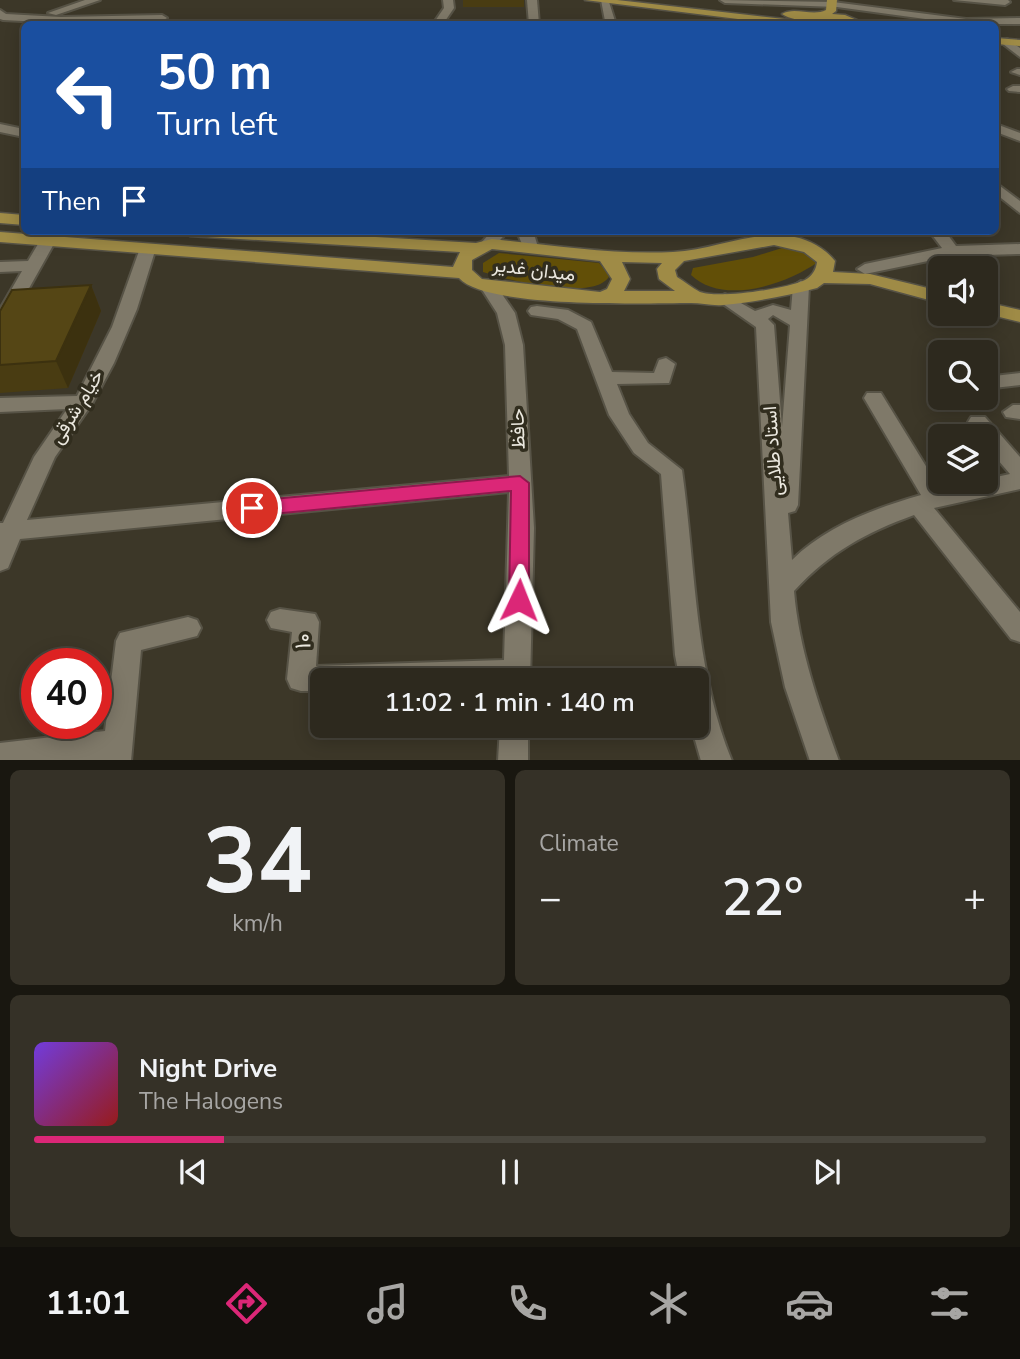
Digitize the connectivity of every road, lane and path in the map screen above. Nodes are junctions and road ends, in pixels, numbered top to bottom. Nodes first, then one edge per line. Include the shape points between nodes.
1 (95, 0) edge
2 (449, 0) edge
3 (532, 0) edge
4 (590, 0) edge
5 (654, 0) edge
6 (725, 0) edge
7 (755, 0) edge
8 (959, 0) edge
9 (1005, 1) edge
10 (604, 2) edge
11 (836, 3) edge
12 (153, 9) dead end
13 (0, 13) edge
14 (28, 18) junction
15 (1020, 20) edge
16 (77, 21) edge
17 (166, 21) edge
18 (439, 21) edge
19 (534, 21) edge
20 (611, 21) edge
21 (775, 21) edge
22 (818, 21) edge
23 (857, 21) edge
24 (961, 21) edge
25 (993, 21) edge
26 (1001, 41) edge
27 (1020, 43) edge
28 (1020, 56) edge
29 (1006, 58) dead end
30 (0, 128) edge
31 (999, 129) edge
32 (21, 132) edge
33 (1020, 137) edge
34 (999, 190) edge
35 (1020, 209) edge
36 (0, 218) edge
37 (21, 220) edge
38 (256, 235) edge
39 (776, 235) edge
40 (940, 235) edge
41 (0, 237) edge
42 (528, 239) edge
43 (488, 241) edge
44 (47, 242) junction
45 (421, 245) junction
46 (1020, 250) edge
47 (147, 251) junction
48 (952, 251) junction
49 (820, 255) edge
50 (605, 256) junction
51 (678, 257) junction
52 (33, 266) junction
53 (0, 267) edge
54 (409, 267) junction
55 (865, 269) junction
56 (464, 273) junction
57 (928, 283) edge
58 (487, 285) junction
59 (802, 286) junction
60 (928, 294) edge
61 (571, 296) junction
62 (696, 297) junction
63 (607, 298) junction
64 (725, 299) junction
65 (998, 303) edge
66 (998, 310) edge
67 (537, 311) junction
68 (1017, 314) edge
69 (758, 318) junction
70 (798, 323) junction
71 (0, 324) edge
72 (514, 345) junction
73 (666, 365) dead end
74 (605, 378) junction
75 (1020, 379) edge
76 (998, 382) edge
77 (874, 398) dead end
78 (83, 402) junction
79 (0, 405) edge
80 (978, 422) dead end
81 (1020, 472) edge
82 (1020, 481) edge
83 (520, 483) junction
84 (927, 502) junction
85 (6, 532) edge
86 (0, 561) edge
87 (783, 586) junction
88 (280, 620) dead end
89 (1016, 621) edge
90 (188, 628) dead end
91 (516, 668) edge
92 (691, 668) edge
93 (310, 678) edge
94 (514, 738) edge
95 (709, 738) edge
96 (117, 752) edge
97 (0, 757) edge
98 (513, 760) edge
99 (717, 760) edge
100 (825, 760) edge

1 - 14 street
2 - 18 street
3 - 19 street
4 - 10 main road
5 - 22 main road
6 - 7 street
7 - 11 street
8 - 9 street
9 - 15 street
10 - 20 street
10 - 21 main road
11 - 22 main road
11 - 23 main road
11 - 24 street
12 - 17 street
13 - 14 street
14 - 16 street
15 - 25 street
26 - 27 main road
26 - 28 street
28 - 29 street
30 - 32 street
31 - 33 street
34 - 35 street
36 - 37 main road
38 - 45 main road
39 - 49 main road
39 - 51 main road, میدان غدیر
40 - 48 street
41 - 44 main road
42 - 43 main road, میدان غدیر
42 - 50 main road, میدان غدیر
43 - 45 main road
43 - 56 main road, میدان غدیر via 463,258
44 - 47 main road
44 - 52 street
45 - 54 main road via 433,250 436,257
46 - 48 street
47 - 54 main road
47 - 78 street, خیام شرقی via 116,342
48 - 55 street
49 - 55 main road
49 - 59 main road, میدان غدیر
49 - 60 main road via 870,279
50 - 51 main road, میدان غدیر
50 - 63 main road via 621,279
51 - 62 main road via 666,269 668,279
52 - 53 street
52 - 71 street
54 - 56 main road
55 - 57 main road
56 - 58 main road, میدان غدیر via 477,284
58 - 61 main road, میدان غدیر
58 - 72 street, حافظ via 506,313
59 - 64 main road, میدان غدیر
59 - 70 street, استاد طلایی
61 - 63 main road, میدان غدیر
61 - 67 street
62 - 63 main road, میدان غدیر
62 - 64 main road, میدان غدیر
64 - 69 street
65 - 68 main road
66 - 68 main road
67 - 72 street via 526,318
67 - 74 street via 562,314 585,326
69 - 70 street via 773,309
69 - 87 street, استاد طلایی via 765,325
70 - 87 street, استاد طلایی
72 - 83 street, حافظ
73 - 74 street via 662,379
74 - 92 street via 620,415 641,448 671,470 678,513 684,640
75 - 76 street
77 - 84 street
78 - 79 street
78 - 85 street, خیام شرقی via 53,443
80 - 81 street
82 - 84 street via 949,493
83 - 85 street
83 - 91 street, حافظ
84 - 87 street via 817,552
84 - 89 street
85 - 86 street, خیام شرقی
87 - 100 street, استاد طلایی via 785,622 799,687
88 - 93 street, ۱۰ via 306,622 301,678
90 - 96 street via 129,640
94 - 98 street
95 - 99 street
96 - 97 street

